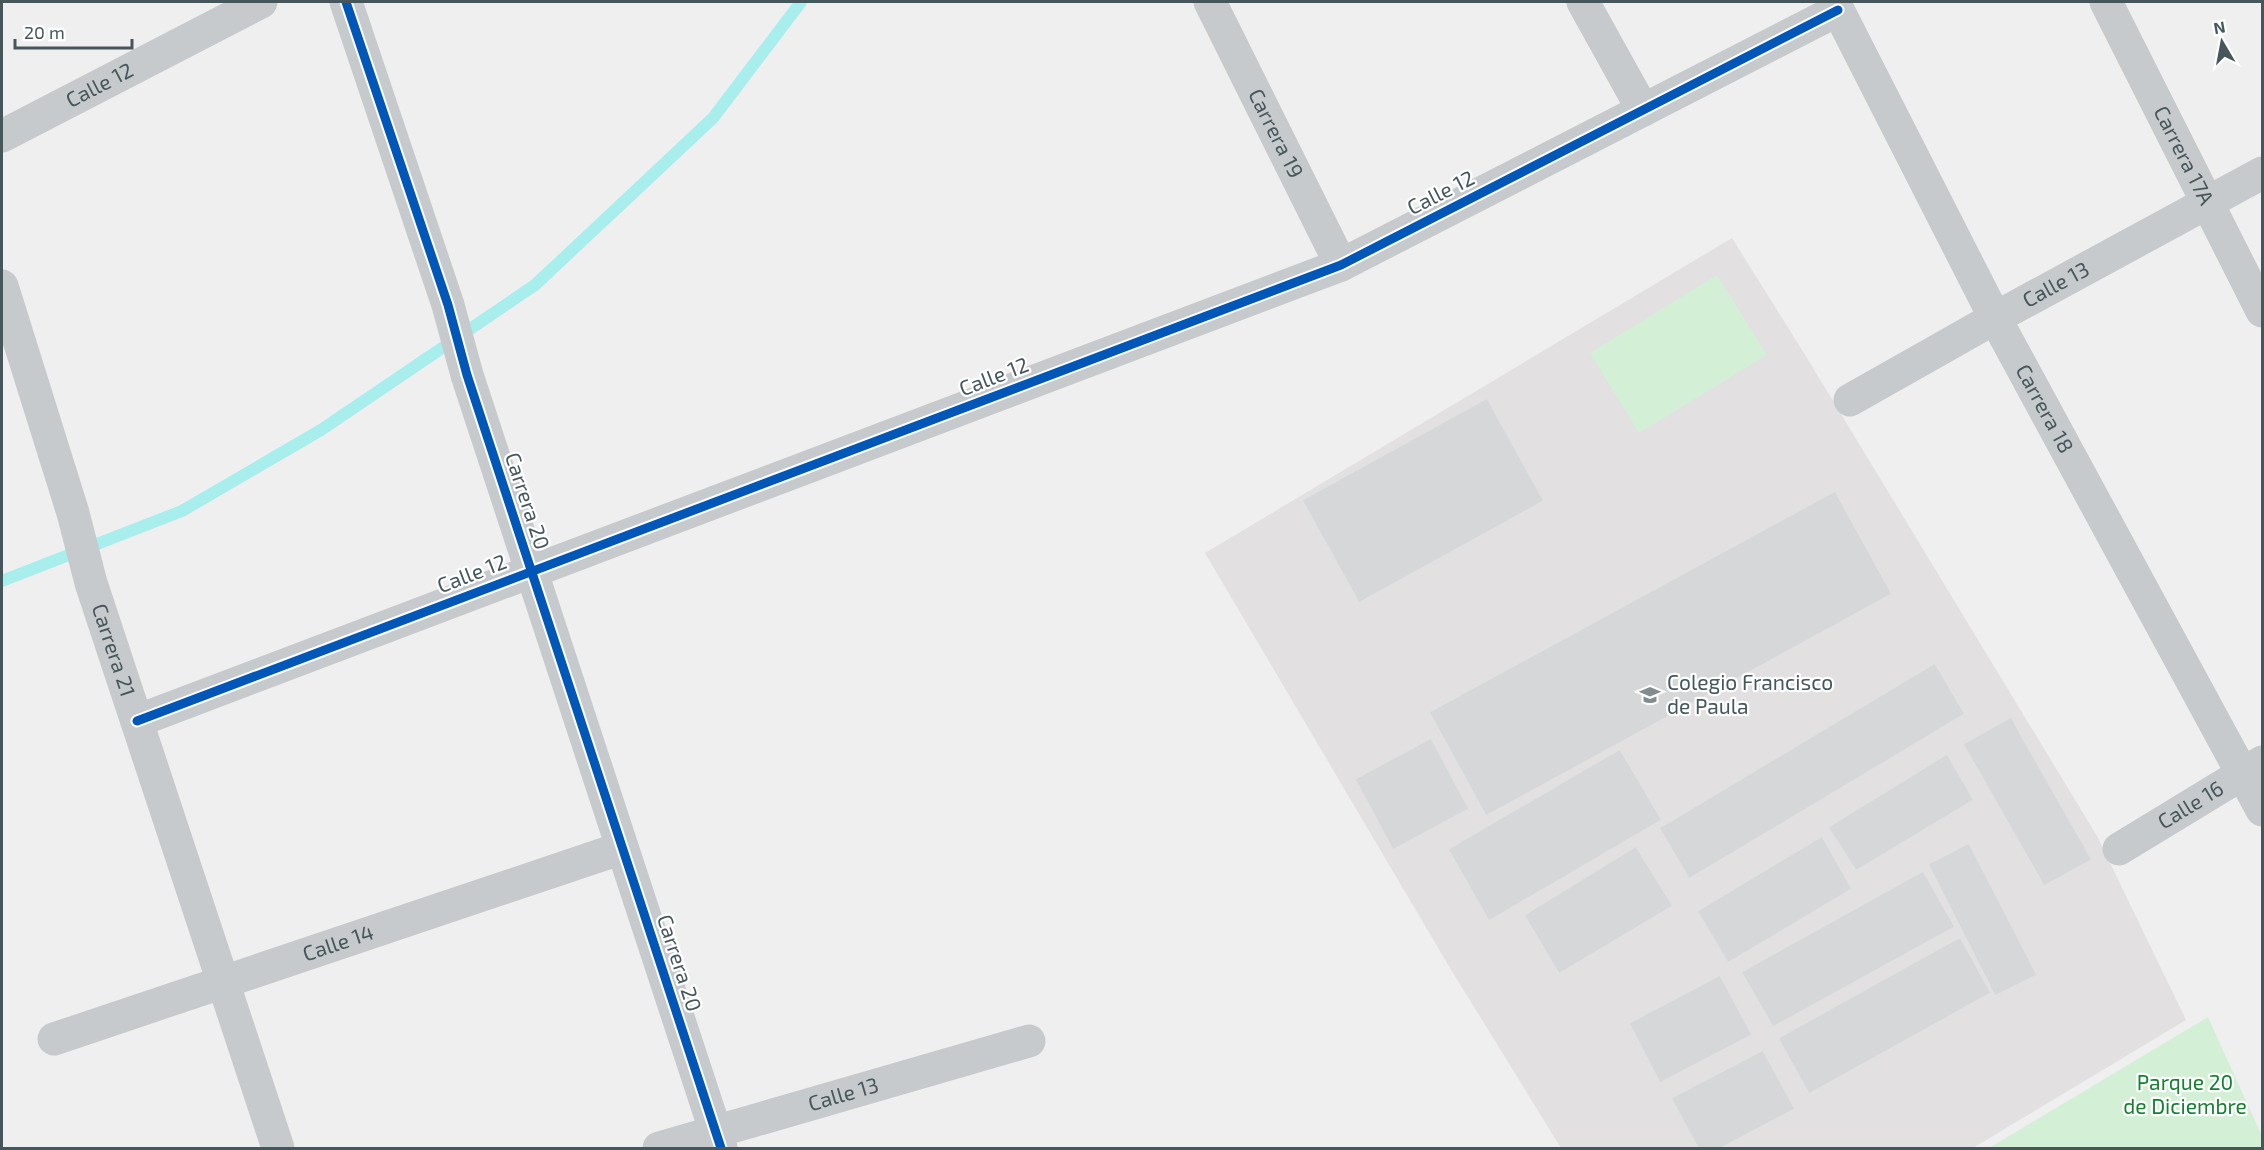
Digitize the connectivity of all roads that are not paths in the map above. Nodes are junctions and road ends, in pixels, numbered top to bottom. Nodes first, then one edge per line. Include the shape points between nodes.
1 (261, 2) edge
2 (346, 2) edge
3 (1210, 2) edge
4 (1583, 2) edge
5 (2106, 2) edge
6 (1836, 6) edge
7 (1643, 110) junction
8 (2, 136) edge
9 (2262, 173) edge
10 (2206, 202) junction
11 (1341, 265) junction
12 (2, 286) edge
13 (2262, 311) edge
14 (1995, 318) junction
15 (1850, 400) dead end
16 (531, 571) junction
17 (136, 721) junction
18 (2252, 768) edge
19 (2262, 810) edge
20 (622, 848) junction
21 (2119, 849) dead end
22 (223, 981) junction
23 (54, 1039) dead end
24 (1029, 1041) dead end
25 (718, 1140) edge
26 (278, 1149) edge
27 (659, 1149) edge

1 - 8 street, Calle 12
2 - 16 street, Carrera 20 via 448,305
3 - 11 street, Carrera 19
4 - 7 street
5 - 10 street, Carrera 17A
6 - 7 street, Calle 12
6 - 14 street, Carrera 18
7 - 11 street, Calle 12
9 - 10 street, Calle 13
10 - 13 street, Carrera 17A
10 - 14 street, Calle 13
11 - 16 street, Calle 12
12 - 17 street, Carrera 21
14 - 15 street, Calle 13
14 - 18 street, Carrera 18
16 - 17 street, Calle 12
16 - 20 street, Carrera 20
17 - 22 street, Carrera 21
18 - 19 street, Carrera 18
18 - 21 street, Calle 16
20 - 22 street, Calle 14
20 - 25 street, Carrera 20
22 - 23 street, Calle 14
22 - 26 street, Carrera 21
24 - 25 street, Calle 13
25 - 27 street, Calle 13

